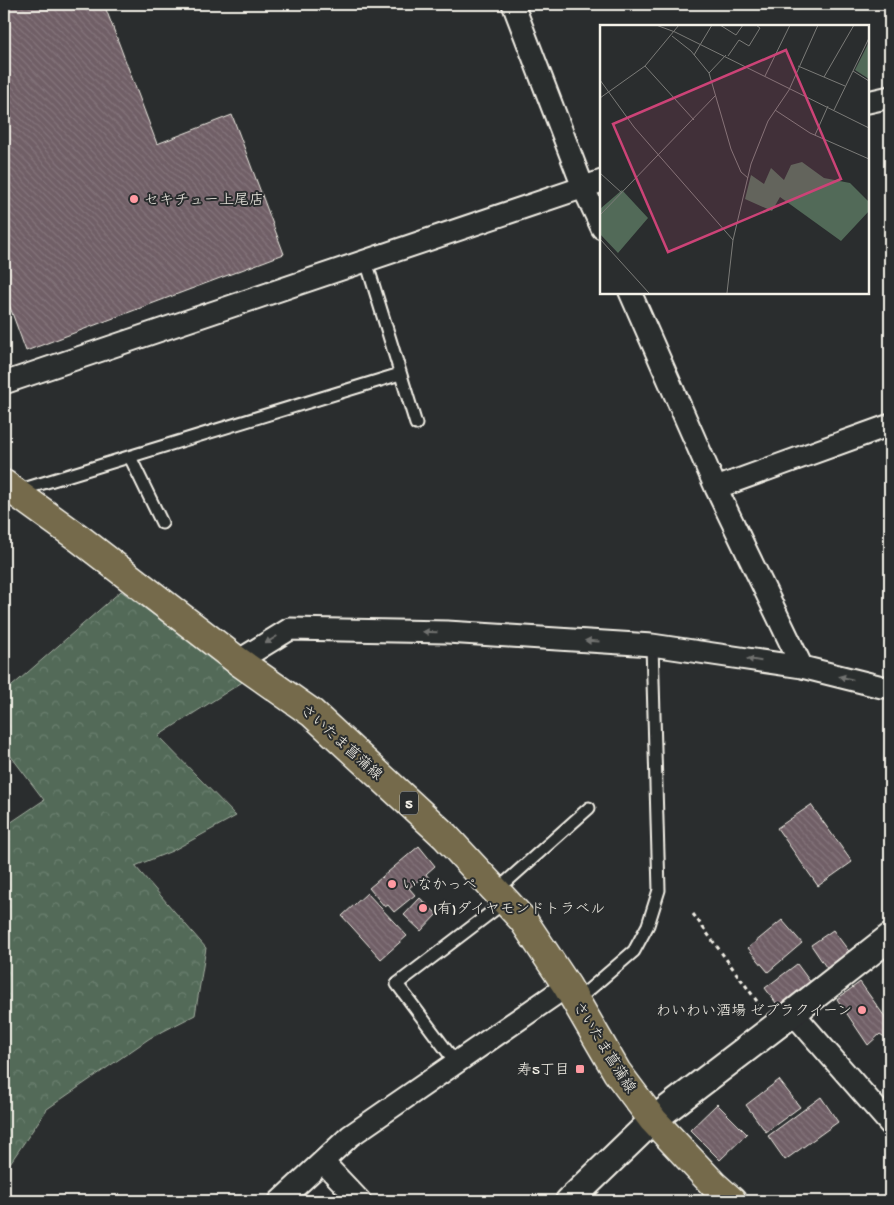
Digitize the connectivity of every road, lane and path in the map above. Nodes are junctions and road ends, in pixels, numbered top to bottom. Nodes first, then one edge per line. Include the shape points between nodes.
1 (513, 4) edge
2 (890, 97) edge
3 (869, 102) edge
4 (592, 184) edge
5 (600, 219) edge
6 (366, 261) junction
7 (631, 294) edge
8 (400, 374) junction
9 (4, 383) edge
10 (416, 424) dead end
11 (890, 425) edge
12 (130, 457) junction
13 (9, 488) edge
14 (716, 488) junction
15 (162, 523) dead end
16 (652, 645) junction
17 (238, 661) junction
18 (802, 668) junction
19 (890, 688) edge
20 (589, 808) dead end
21 (501, 896) junction
22 (693, 914) dead end
23 (890, 936) edge
24 (571, 994) junction
25 (784, 1020) junction
26 (456, 1062) junction
27 (653, 1120) junction
28 (890, 1124) edge
29 (323, 1162) junction
30 (280, 1201) edge
31 (360, 1201) edge
32 (569, 1201) edge
33 (732, 1201) edge

1 - 4 street
2 - 3 street
4 - 5 street
4 - 6 street
6 - 8 lane
6 - 9 street
7 - 14 street
8 - 10 lane
8 - 12 lane
11 - 14 street
12 - 13 lane
12 - 15 lane
13 - 17 main road, さいたま菖蒲線 / 5
14 - 18 street
16 -> 17 street via 447,632 290,629
18 -> 16 street
16 - 24 lane via 659,890 648,925 634,952
17 - 21 main road, さいたま菖蒲線 / 5 via 312,713 445,836
19 -> 18 street
20 - 21 lane
21 - 24 main road, さいたま菖蒲線 / 5 via 523,920
21 - 26 lane via 397,984
22 - 25 path
23 - 25 street
24 - 26 street
24 - 27 main road, さいたま菖蒲線 / 5 via 617,1072
25 - 27 street
25 - 28 street
26 - 29 street via 350,1136
27 - 32 street
27 - 33 main road, さいたま菖蒲線 / 5
29 - 30 street
29 - 31 street

